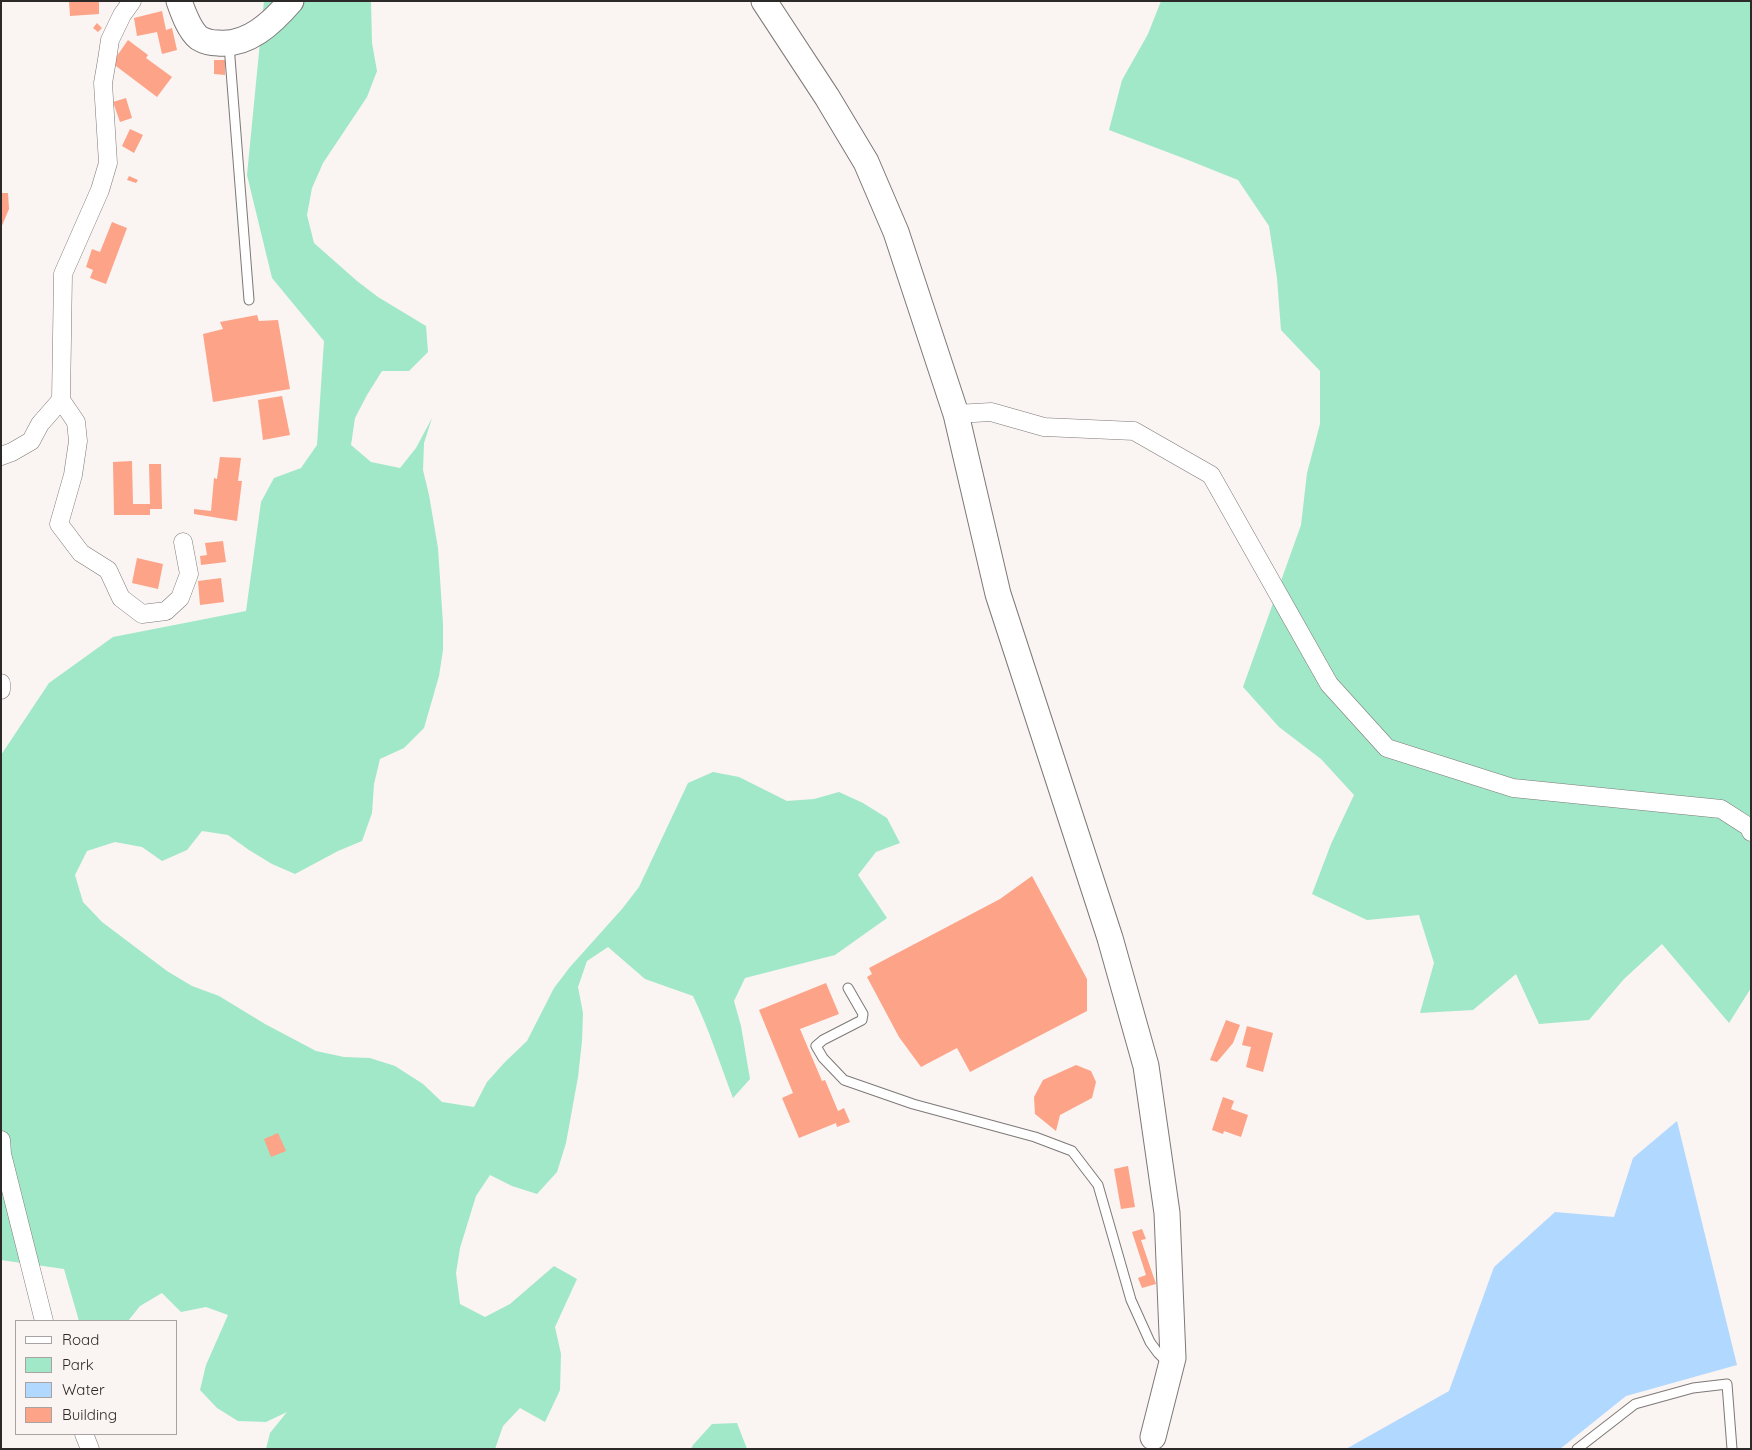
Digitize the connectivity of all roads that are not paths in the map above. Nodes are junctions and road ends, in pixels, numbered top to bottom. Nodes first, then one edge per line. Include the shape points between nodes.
1 (132, 1) edge
2 (179, 1) edge
3 (291, 1) edge
4 (764, 1) edge
5 (229, 44) junction
6 (249, 300) dead end
7 (61, 400) junction
8 (956, 414) junction
9 (1, 456) edge
10 (183, 542) dead end
11 (1, 683) edge
12 (1, 690) edge
13 (1751, 832) edge
14 (848, 988) dead end
15 (1, 1140) edge
16 (44, 1320) edge
17 (1171, 1366) junction
18 (84, 1435) edge
19 (1151, 1443) edge
20 (90, 1449) edge
21 (1577, 1449) edge
22 (1732, 1449) edge

1 - 7 street via 110,40 106,60 108,163 100,190 63,274
2 - 5 street via 186,20 199,38
3 - 5 street via 278,16 248,38
4 - 8 street via 866,162 896,232
5 - 6 lane
7 - 9 street via 40,424 31,441
7 - 10 street via 76,422 78,441 73,475 59,524 81,553 108,570 120,598 142,614 166,611 180,598 189,574
8 - 13 street via 991,412 1044,427 1134,431 1211,475 1329,684 1387,748 1513,788 1721,809 1749,827
8 - 17 street via 998,594 1110,938 1146,1066 1167,1213
11 - 12 street
14 - 17 lane via 863,1014 862,1020 816,1046 823,1058 844,1080 912,1104 1035,1137 1072,1151 1098,1185 1131,1300 1150,1342
15 - 16 street
17 - 19 street
18 - 20 street
21 - 22 lane via 1635,1404 1693,1388 1727,1384

